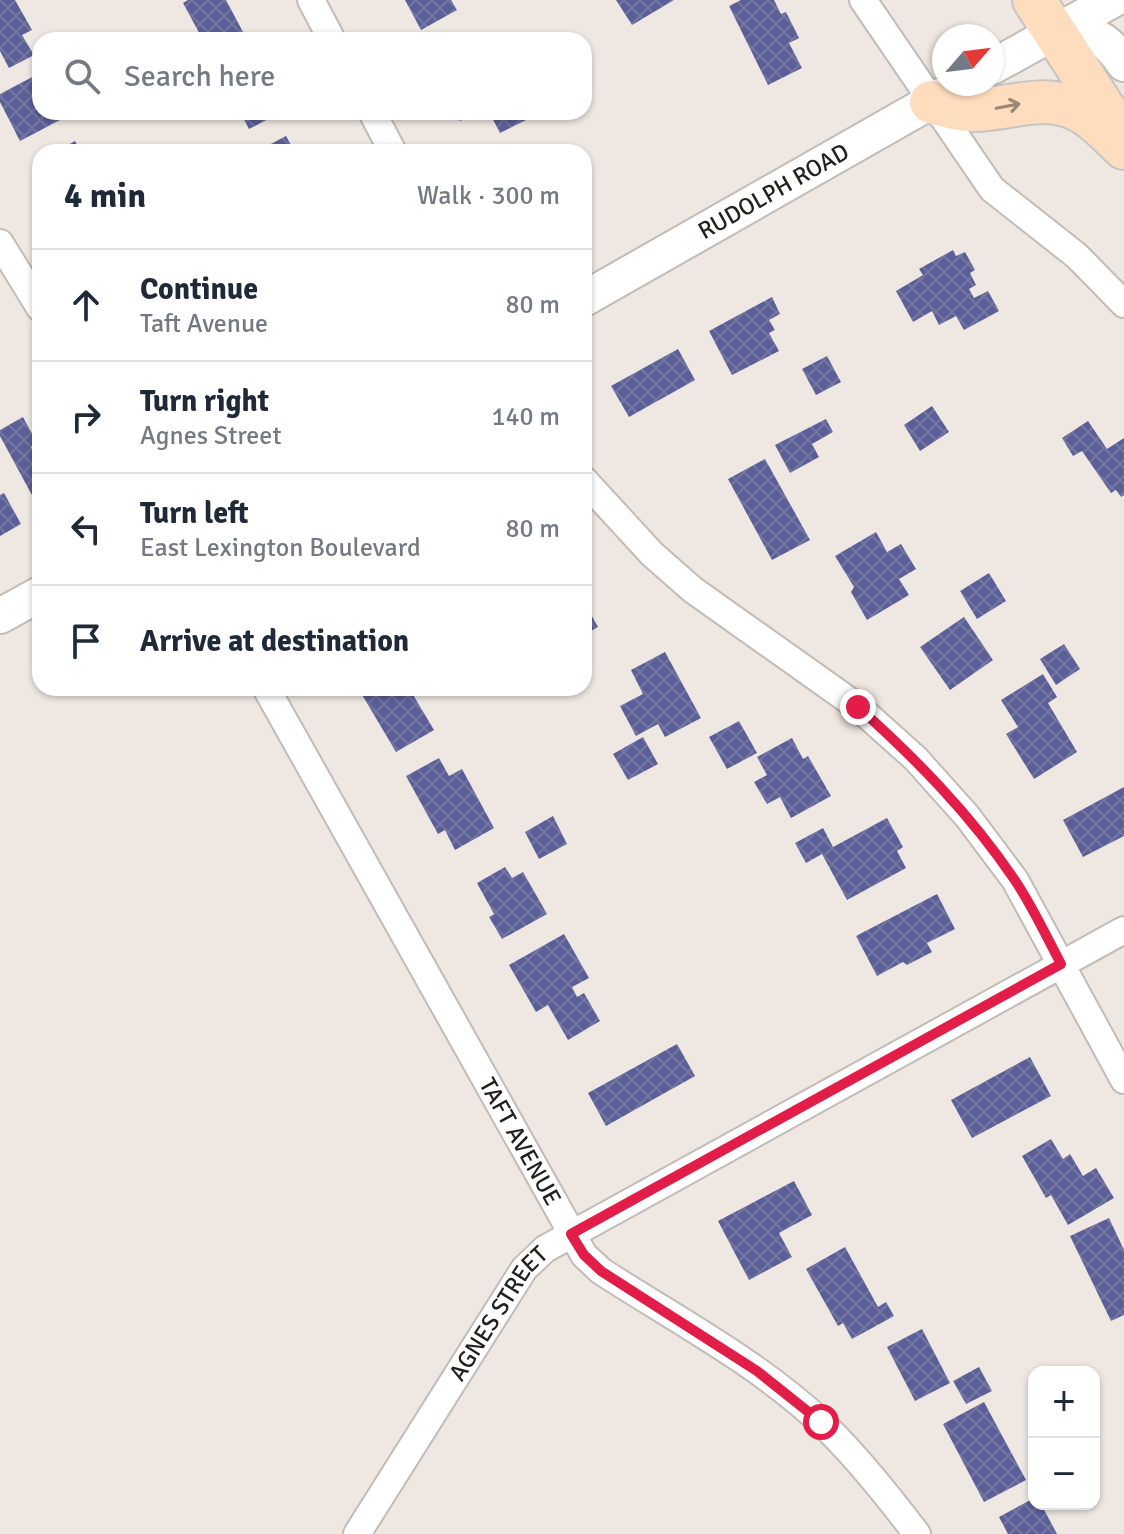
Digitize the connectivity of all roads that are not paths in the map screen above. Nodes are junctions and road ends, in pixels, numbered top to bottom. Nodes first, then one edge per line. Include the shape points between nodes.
1 (311, 0) edge
2 (863, 0) edge
3 (1113, 0) edge
4 (1045, 16) edge
5 (328, 32) edge
6 (1004, 55) edge
7 (1124, 64) edge
8 (932, 76) edge
9 (942, 96) edge
10 (948, 96) edge
11 (948, 96) edge
12 (376, 120) edge
13 (1124, 140) edge
14 (389, 144) edge
15 (1124, 148) edge
16 (0, 243) edge
17 (592, 294) edge
18 (32, 295) edge
19 (1124, 304) edge
20 (592, 489) edge
21 (32, 598) edge
22 (0, 616) edge
23 (270, 696) edge
24 (1124, 930) edge
25 (1061, 964) junction
26 (1124, 1080) edge
27 (571, 1234) junction
28 (357, 1534) edge
29 (917, 1534) edge

1 - 5 street
2 - 8 street
3 - 4 street
4 - 6 street
4 - 7 street via 1099,35
4 - 13 main road
9 - 17 street, RUDOLPH ROAD
10 -> 15 main road via 955,109 1062,103 1081,111
11 - 19 street via 992,189 1077,256
12 - 14 street
16 - 18 street
20 - 25 street via 693,590 858,707 916,759 1015,880
21 - 22 street
23 - 27 street, TAFT AVENUE
24 - 25 street, AGNES STREET
25 - 26 street
25 - 27 street, AGNES STREET
27 - 28 street, AGNES STREET via 524,1269
27 - 29 street, TAFT AVENUE via 601,1271 757,1371 821,1422 875,1478

